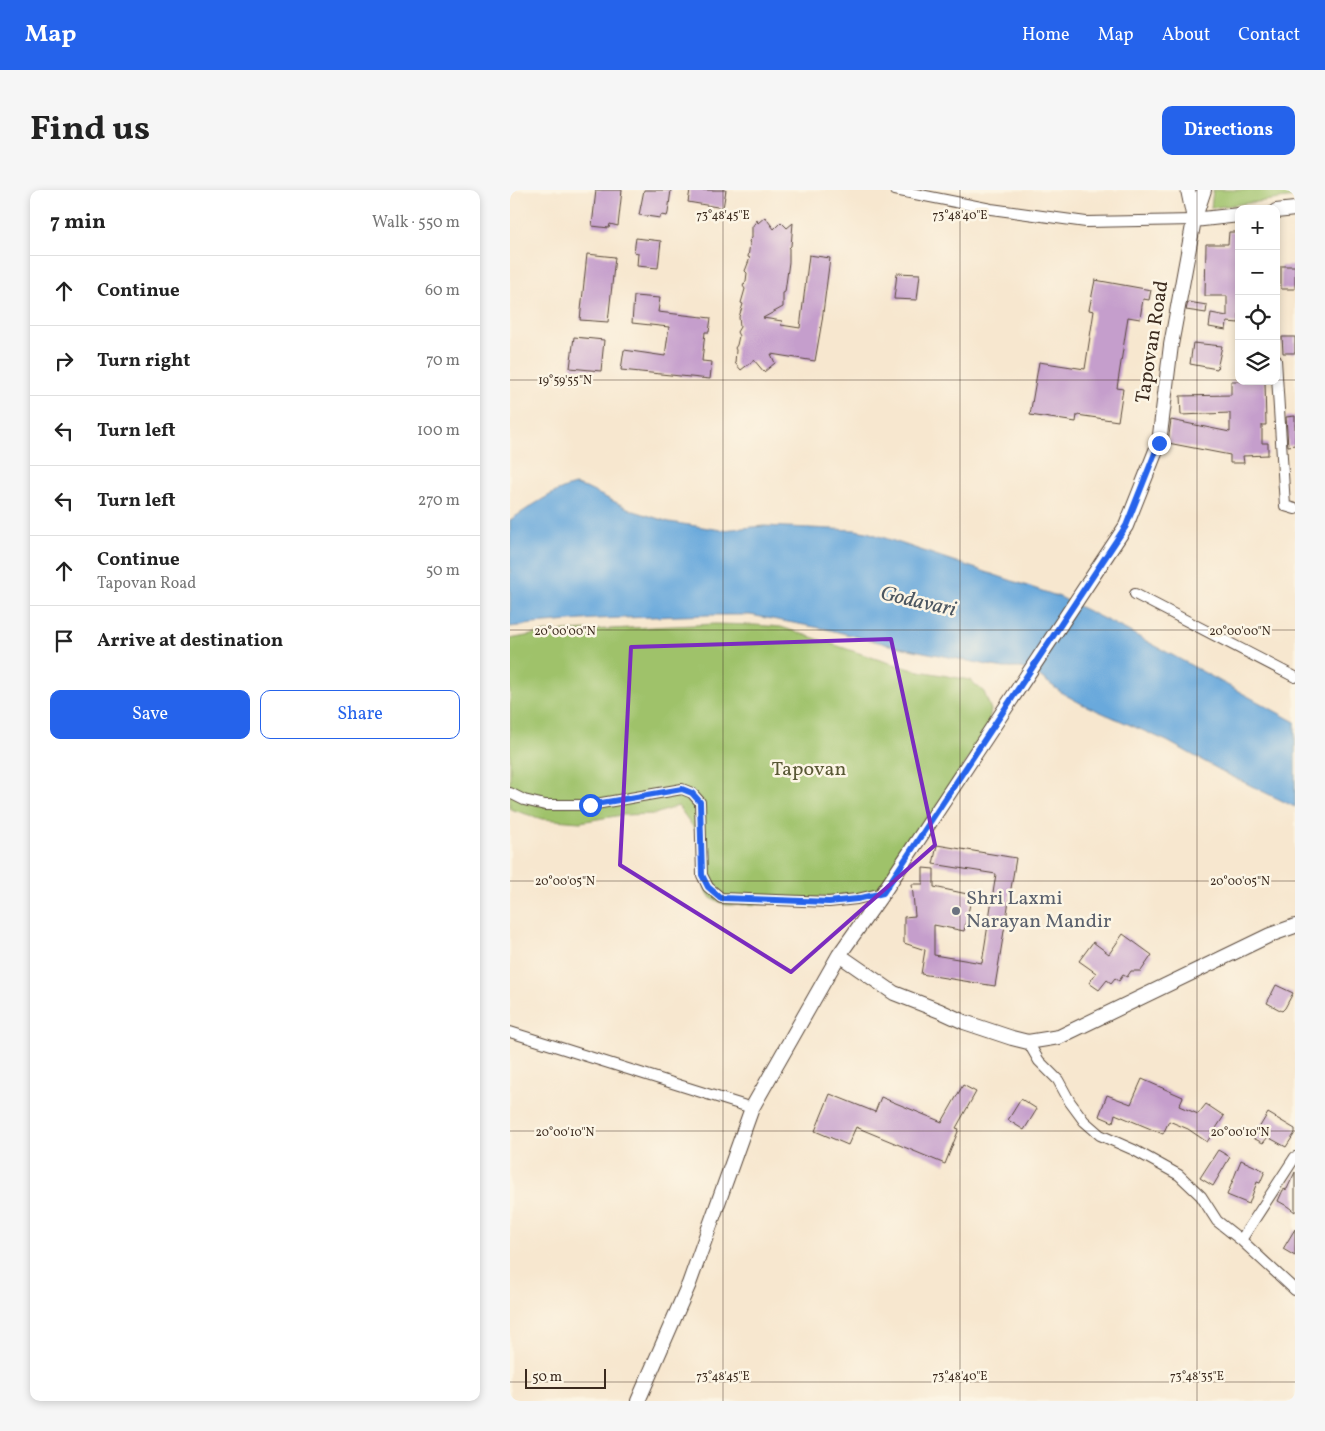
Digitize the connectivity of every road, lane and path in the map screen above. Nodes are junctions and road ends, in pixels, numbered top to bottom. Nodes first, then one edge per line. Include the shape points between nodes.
1 (895, 190) edge
2 (1188, 190) edge
3 (1204, 190) edge
4 (1295, 208) edge
5 (1280, 210) edge
6 (1235, 215) edge
7 (1194, 220) junction
8 (1278, 385) edge
9 (1295, 510) edge
10 (1135, 594) dead end
11 (1295, 677) edge
12 (510, 793) edge
13 (883, 893) junction
14 (1295, 926) edge
15 (838, 955) junction
16 (510, 1032) edge
17 (1028, 1042) junction
18 (752, 1108) junction
19 (1293, 1163) edge
20 (1241, 1240) junction
21 (1295, 1290) edge
22 (638, 1401) edge

1 - 7 street via 991,209 1086,222
2 - 7 main road
3 - 7 main road, Tapovan Road
4 - 5 main road
6 - 7 main road
7 - 13 main road, Tapovan Road via 1170,345 1159,443 1126,526
8 - 9 street via 1285,506
10 - 11 street
12 - 13 street via 545,805 590,805 682,789 692,793 700,802 702,875 708,887 721,898 829,902
13 - 15 main road, Tapovan Road
14 - 17 main road via 1059,1036
15 - 17 main road via 894,994 964,1022
15 - 18 main road, Tapovan Road
16 - 18 street
17 - 20 street via 1084,1121 1100,1135 1179,1175 1201,1196 1216,1221
18 - 22 main road, Tapovan Road via 689,1284
19 - 20 street
20 - 21 street

